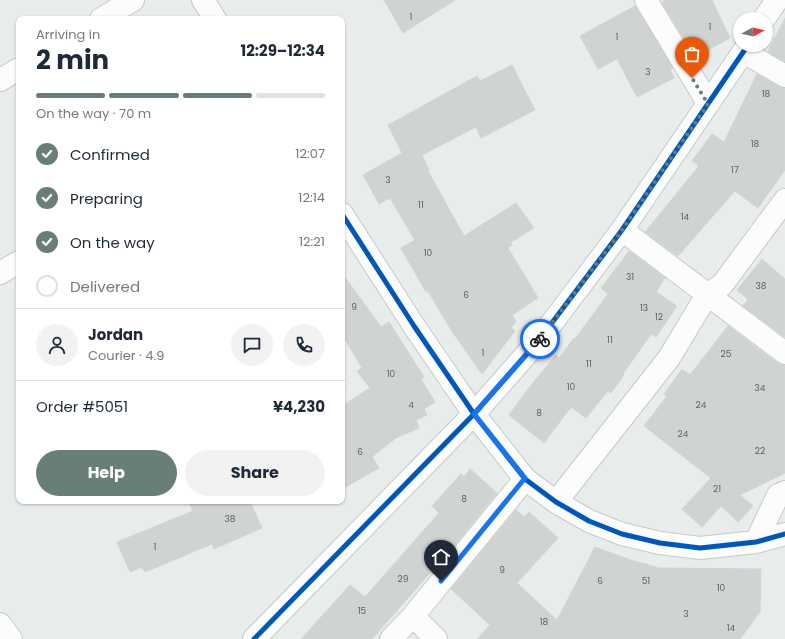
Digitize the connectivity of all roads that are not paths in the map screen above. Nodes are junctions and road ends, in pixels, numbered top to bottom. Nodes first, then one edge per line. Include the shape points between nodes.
1 (133, 0) edge
2 (203, 0) edge
3 (646, 0) edge
4 (776, 0) edge
5 (768, 12) edge
6 (106, 16) edge
7 (213, 16) edge
8 (743, 52) edge
9 (752, 52) edge
10 (16, 71) edge
11 (785, 76) edge
12 (0, 80) edge
13 (708, 104) junction
14 (785, 200) edge
15 (345, 219) edge
16 (622, 230) junction
17 (16, 264) edge
18 (0, 273) edge
19 (707, 295) junction
20 (785, 353) edge
21 (474, 414) junction
22 (525, 478) junction
23 (785, 492) edge
24 (556, 502) junction
25 (785, 534) edge
26 (756, 542) junction
27 (413, 616) junction
28 (0, 624) edge
29 (11, 639) edge
30 (254, 639) edge
31 (391, 639) edge
32 (436, 639) edge

1 - 6 street
2 - 7 street
3 - 13 street
4 - 5 street
8 - 13 street
9 - 11 street
10 - 12 street
13 - 16 street
14 - 19 street via 722,285
15 - 21 street
16 - 19 street
16 - 21 street via 540,340
17 - 18 street
19 - 20 street
19 - 24 street via 669,358
21 - 22 street
21 - 30 street
22 - 24 street
22 - 27 street
23 - 26 street via 778,495
24 - 26 street via 589,521 622,534 660,543 700,548
25 - 26 street
27 - 31 street
27 - 32 street
28 - 29 street

